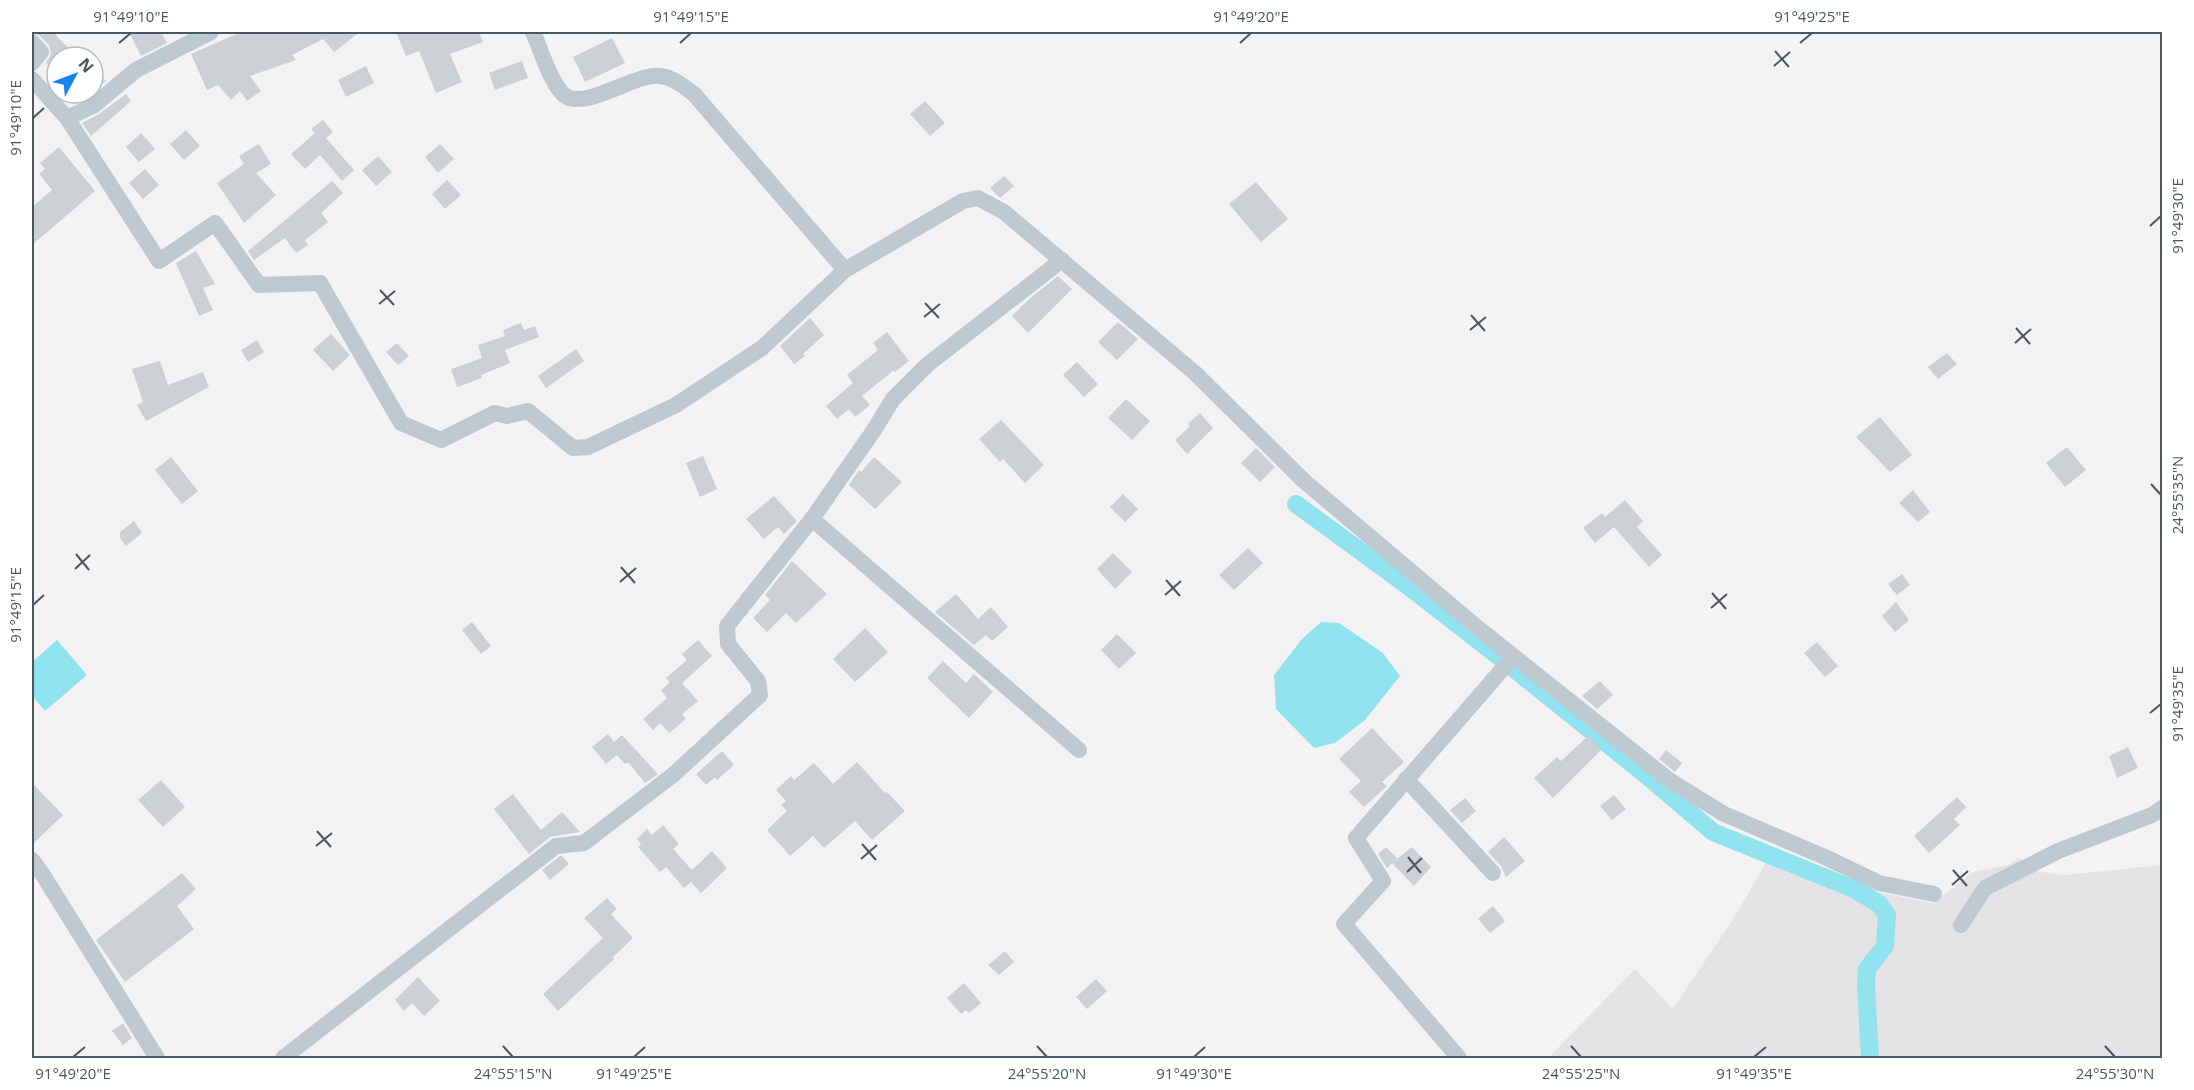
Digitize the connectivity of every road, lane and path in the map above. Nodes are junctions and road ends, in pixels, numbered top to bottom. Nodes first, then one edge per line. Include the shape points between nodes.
1 (211, 32) edge
2 (533, 32) edge
3 (32, 42) edge
4 (32, 63) edge
5 (32, 79) edge
6 (67, 118) junction
7 (1062, 260) junction
8 (846, 270) junction
9 (812, 519) junction
10 (1513, 657) dead end
11 (1079, 750) dead end
12 (1406, 779) junction
13 (2163, 808) edge
14 (32, 860) edge
15 (1493, 873) dead end
16 (1934, 894) dead end
17 (1961, 925) dead end
18 (157, 1059) edge
19 (283, 1059) edge
20 (1459, 1059) edge

1 - 6 street via 136,70 93,106
2 - 8 street via 556,85 567,97 583,99 659,75 694,94
3 - 4 street via 41,52
5 - 6 street
6 - 8 street via 159,261 215,223 259,285 320,283 401,423 441,440 495,413 507,416 528,411 573,448 588,447 676,405 762,348
7 - 8 street via 1004,212 978,198 963,201
7 - 9 street via 927,365 893,399
7 - 16 street via 1195,373 1304,481 1478,628 1669,780 1724,814 1879,883
9 - 11 street
9 - 19 street via 727,626 728,644 758,681 760,695 674,775 593,837 584,843 556,846
10 - 12 street
12 - 15 street
12 - 20 street via 1356,838 1383,881 1344,924
13 - 17 street via 2058,852 1986,888
14 - 18 street

